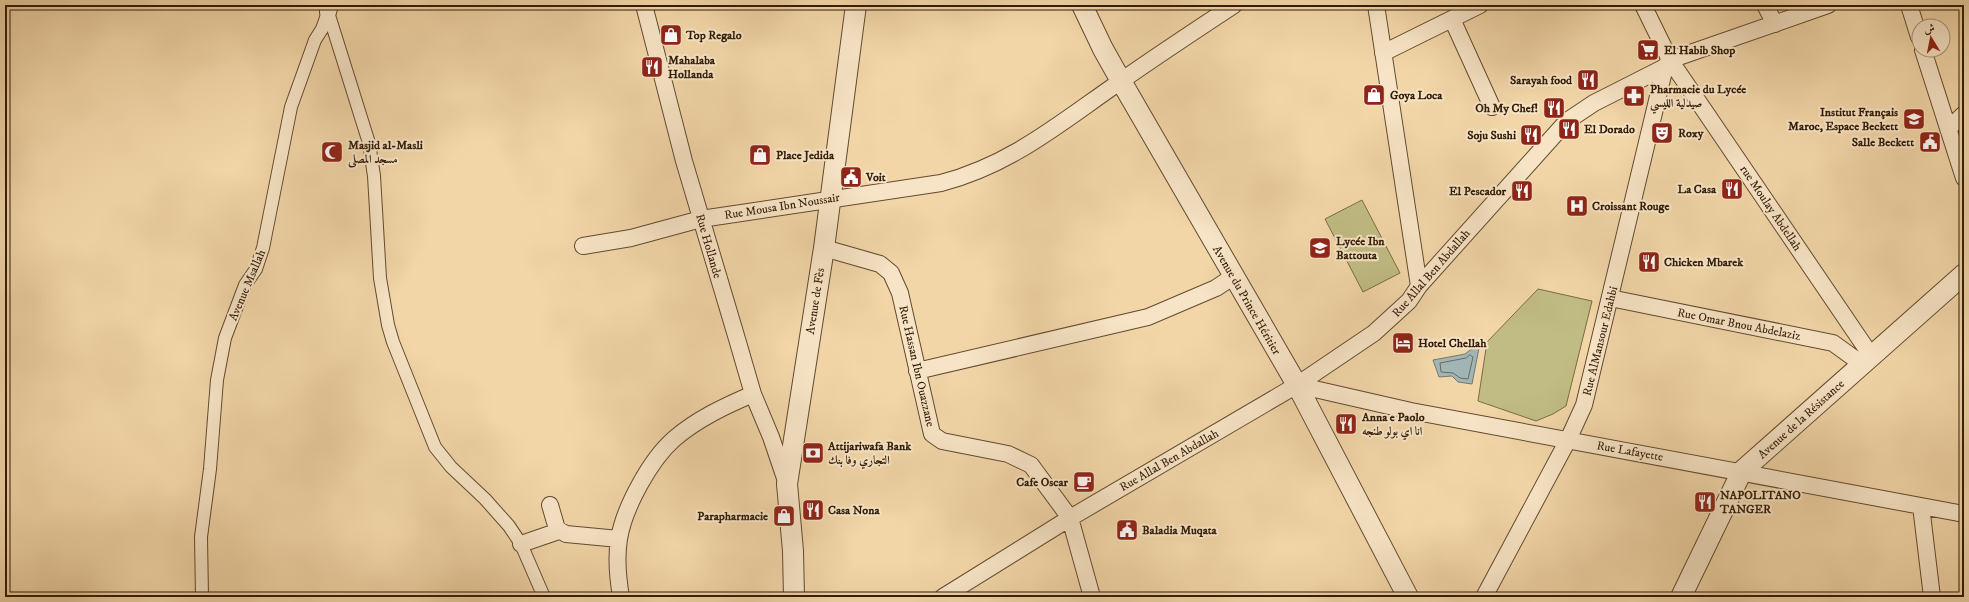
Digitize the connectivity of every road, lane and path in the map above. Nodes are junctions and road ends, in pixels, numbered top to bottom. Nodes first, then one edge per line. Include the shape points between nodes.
1 (644, 5) edge
2 (856, 5) edge
3 (1082, 5) edge
4 (1234, 5) edge
5 (1376, 5) edge
6 (1480, 5) edge
7 (1643, 5) edge
8 (1765, 5) edge
9 (1828, 5) edge
10 (1909, 5) edge
11 (329, 9) edge
12 (1913, 18) edge
13 (1452, 19) junction
14 (1775, 24) junction
15 (1383, 53) junction
16 (1926, 58) edge
17 (1668, 63) junction
18 (1120, 81) junction
19 (1492, 107) dead end
20 (1964, 114) edge
21 (1948, 129) junction
22 (1964, 178) edge
23 (831, 198) junction
24 (701, 219) junction
25 (583, 246) dead end
26 (824, 248) junction
27 (1964, 274) edge
28 (1234, 276) junction
29 (1419, 286) junction
30 (1610, 298) junction
31 (1867, 360) junction
32 (917, 371) junction
33 (1297, 385) junction
34 (753, 394) junction
35 (1568, 440) junction
36 (1742, 472) junction
37 (787, 484) junction
38 (550, 505) dead end
39 (1921, 506) junction
40 (1964, 514) edge
41 (1070, 518) junction
42 (560, 531) junction
43 (619, 539) junction
44 (521, 544) junction
45 (202, 597) edge
46 (544, 597) edge
47 (621, 597) edge
48 (794, 597) edge
49 (943, 597) edge
50 (1092, 597) edge
51 (1408, 597) edge
52 (1484, 597) edge
53 (1681, 597) edge
54 (1932, 597) edge

1 - 24 street, Rue Hollande
2 - 23 street, Avenue de Fès
3 - 18 street, Avenue du Prince Héritier
4 - 18 street, Rue Mousa Ibn Noussair
5 - 15 street
6 - 13 street
7 - 17 street, rue Moulay Abdellah
8 - 14 street
9 - 14 street, Rue Allal Ben Abdallah
10 - 12 street
11 - 44 street via 369,144 374,176 380,278 393,342 435,447 451,467 498,512
11 - 45 street, Avenue Msallah via 291,107 263,248 256,269 245,285 225,338 214,398 210,469 203,517
13 - 15 street
13 - 19 street
14 - 17 street, Rue Allal Ben Abdallah
15 - 29 street
16 - 21 street
17 - 29 street, Rue Allal Ben Abdallah via 1594,103 1567,121
17 - 30 street, Rue AlMansour Edahbi
17 - 31 street, rue Moulay Abdellah
18 - 23 street, Rue Mousa Ibn Noussair via 1029,146 984,169 941,183
18 - 28 street, Avenue du Prince Héritier
20 - 21 street
21 - 22 street
23 - 24 street, Rue Mousa Ibn Noussair
23 - 26 street, Avenue de Fès
24 - 25 street, Rue Mousa Ibn Noussair via 630,238
24 - 34 street, Rue Hollande
26 - 32 street, Rue Hassan Ibn Ouazzane via 880,264 891,273 900,293
26 - 37 street, Avenue de Fès
27 - 31 street, Avenue de la Résistance
28 - 32 street via 1216,288 1148,317
28 - 33 street, Avenue du Prince Héritier
29 - 33 street, Rue Allal Ben Abdallah via 1409,300 1374,333
30 - 31 street, Rue Omar Bnou Abdelaziz via 1833,343
30 - 35 street, Rue AlMansour Edahbi via 1584,405
31 - 36 street, Avenue de la Résistance
32 - 41 street, Rue Hassan Ibn Ouazzane via 934,437 949,443 996,451 1026,461
33 - 35 street, Rue Lafayette via 1411,411
33 - 41 street, Rue Allal Ben Abdallah
33 - 51 street, Avenue du Prince Héritier
34 - 37 street, Rue Hollande
34 - 43 street via 706,416 664,448 640,484
35 - 36 street, Rue Lafayette
35 - 52 street, Rue AlMansour Edahbi
36 - 39 street, Rue Lafayette
36 - 53 street, Avenue de la Résistance
37 - 48 street, Avenue de Fès via 794,552
38 - 42 street
39 - 40 street, Rue Lafayette
39 - 54 street
41 - 49 street, Rue Allal Ben Abdallah
41 - 50 street
42 - 43 street via 571,536
42 - 44 street
43 - 47 street via 618,572
44 - 46 street

